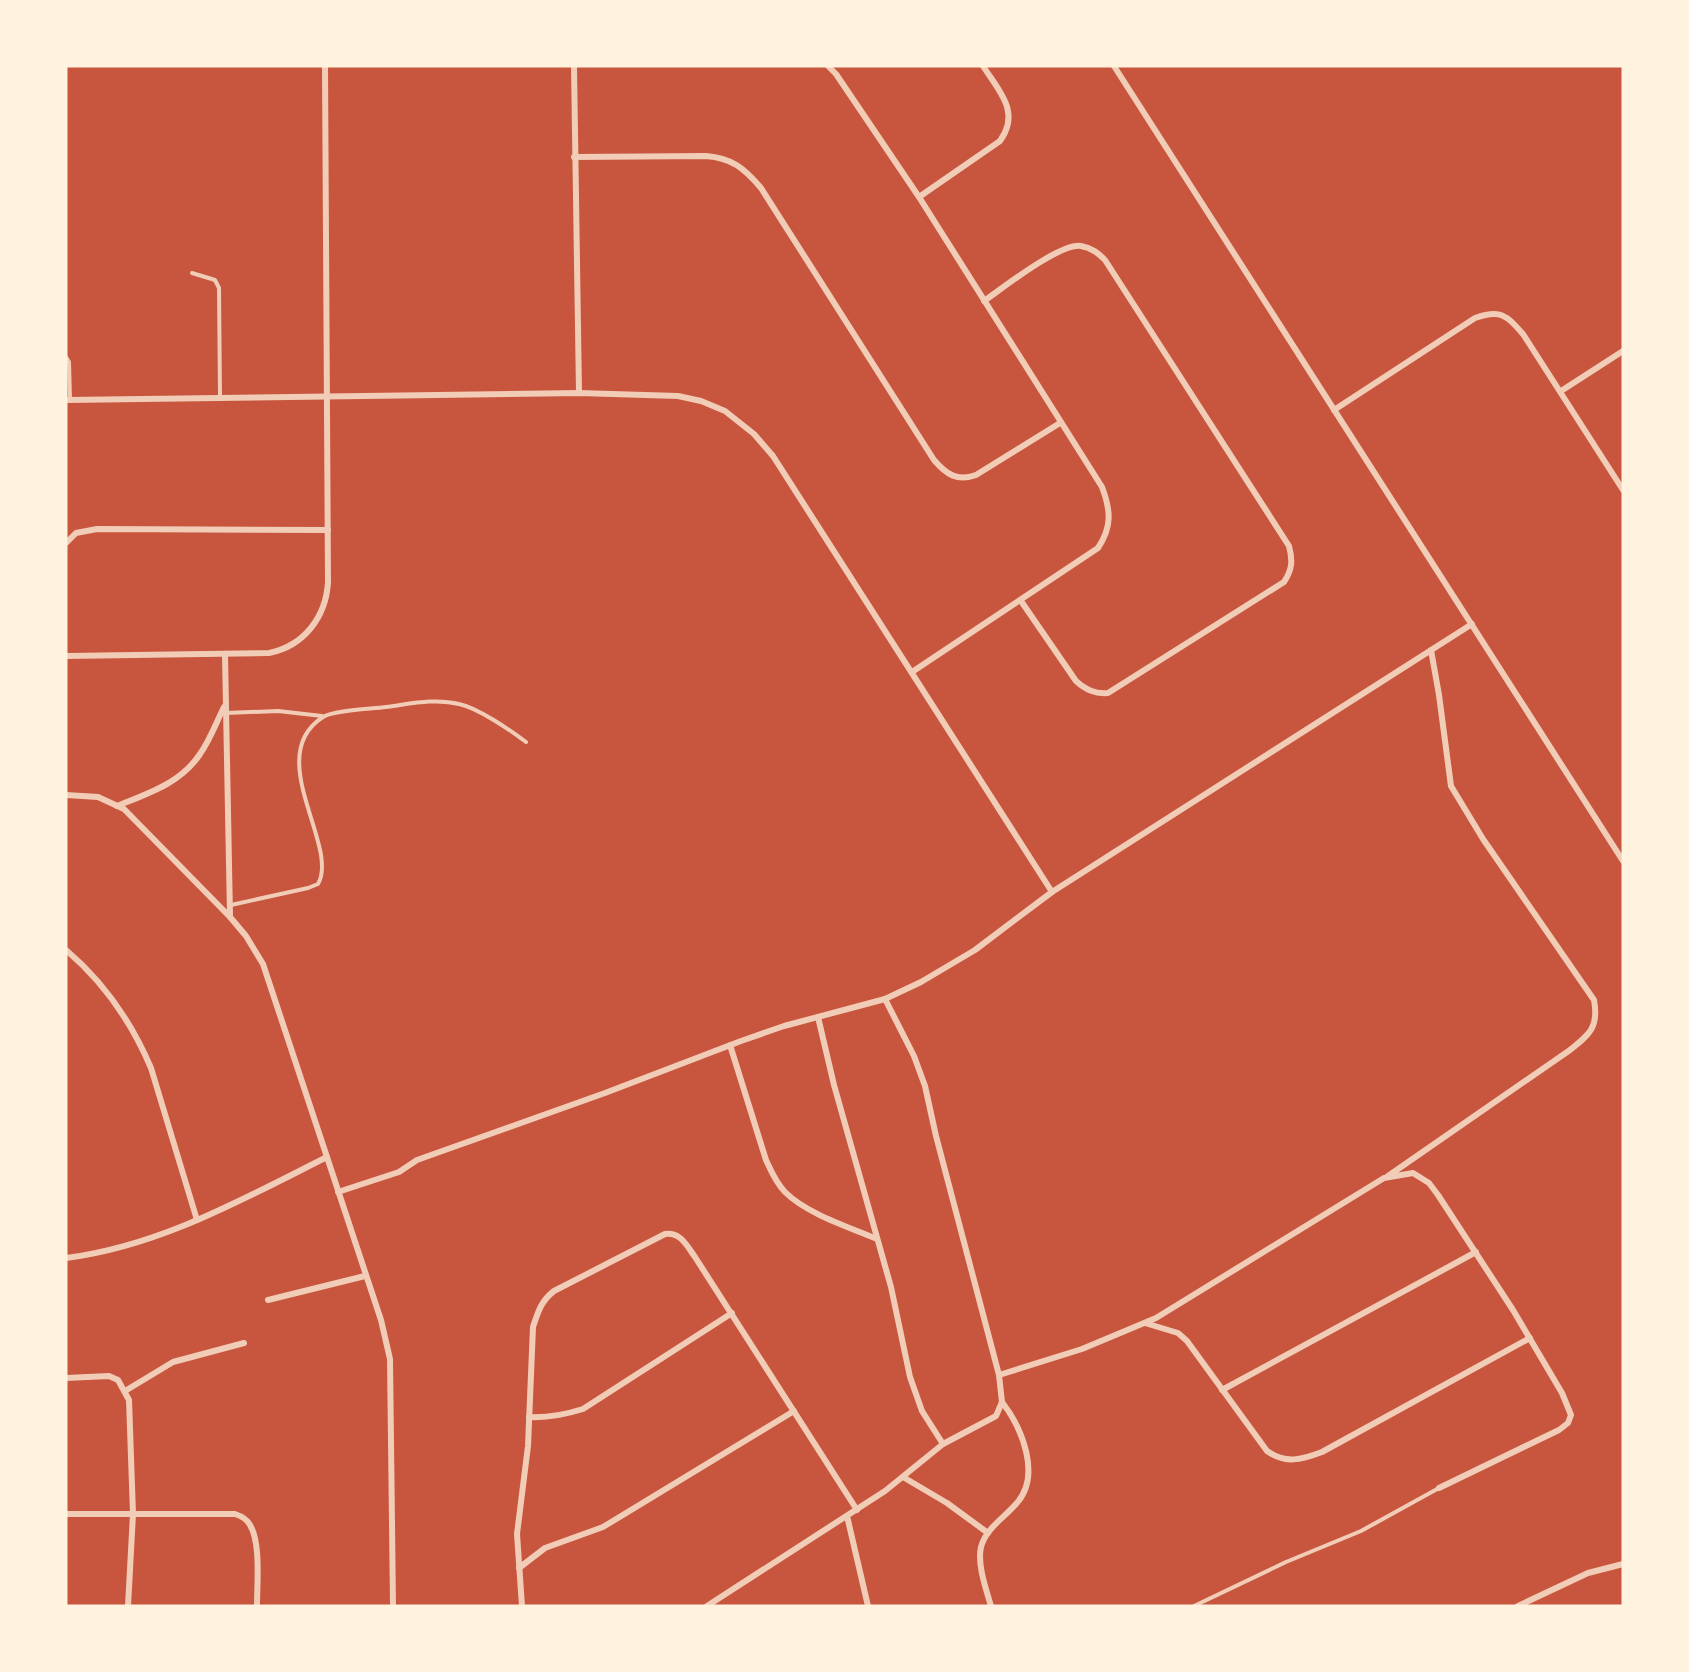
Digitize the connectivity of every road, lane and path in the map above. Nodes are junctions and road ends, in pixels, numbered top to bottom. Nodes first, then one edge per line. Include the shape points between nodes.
1 (325, 66) edge
2 (574, 66) edge
3 (828, 66) edge
4 (983, 66) edge
5 (1114, 66) edge
6 (574, 157) junction
7 (919, 197) junction
8 (192, 273) dead end
9 (984, 300) junction
10 (1623, 351) edge
11 (66, 357) edge
12 (1561, 391) junction
13 (579, 393) junction
14 (327, 397) junction
15 (220, 398) junction
16 (68, 400) edge
17 (1334, 410) junction
18 (1060, 423) junction
19 (1623, 490) edge
20 (328, 530) junction
21 (66, 543) edge
22 (1021, 601) junction
23 (1472, 624) junction
24 (1431, 650) junction
25 (225, 655) junction
26 (66, 656) edge
27 (912, 672) junction
28 (226, 704) junction
29 (226, 713) junction
30 (323, 716) junction
31 (526, 742) dead end
32 (66, 795) edge
33 (117, 806) junction
34 (1623, 861) edge
35 (1052, 892) junction
36 (230, 905) junction
37 (230, 917) junction
38 (66, 950) edge
39 (885, 999) junction
40 (818, 1017) junction
41 (730, 1045) junction
42 (327, 1158) junction
43 (1384, 1178) junction
44 (338, 1192) junction
45 (197, 1220) junction
46 (877, 1239) junction
47 (1476, 1252) junction
48 (66, 1258) edge
49 (365, 1276) junction
50 (268, 1300) dead end
51 (732, 1313) junction
52 (1145, 1323) junction
53 (1530, 1338) junction
54 (244, 1343) dead end
55 (999, 1375) junction
56 (66, 1378) edge
57 (1222, 1390) junction
58 (125, 1391) junction
59 (1002, 1402) junction
60 (794, 1411) junction
61 (529, 1417) junction
62 (943, 1443) junction
63 (903, 1477) junction
64 (1439, 1488) joint
65 (856, 1510) junction
66 (66, 1514) edge
67 (133, 1514) junction
68 (847, 1516) junction
69 (988, 1533) junction
70 (1623, 1564) edge
71 (519, 1568) junction
72 (128, 1606) edge
73 (257, 1606) edge
74 (393, 1606) edge
75 (522, 1606) edge
76 (707, 1606) edge
77 (868, 1606) edge
78 (990, 1606) edge
79 (1194, 1606) edge
80 (1518, 1606) edge

1 - 14 street
2 - 6 street
3 - 7 street
4 - 7 street via 1009,111 1007,132 1000,141
5 - 17 street
6 - 13 street
6 - 18 street via 722,157 752,177 934,460 949,475 976,475
7 - 9 street
8 - 15 lane via 215,280 219,288
9 - 18 street
9 - 22 street via 1061,249 1079,246 1096,252 1105,260 1289,546 1291,555 1290,572 1284,582 1108,693 1092,692 1076,681
10 - 12 street
11 - 16 lane
12 - 17 street via 1508,318 1499,313 1486,314
12 - 19 street
13 - 14 street
13 - 27 street via 678,396 725,411 743,424 773,456
14 - 15 street
14 - 20 street
15 - 16 street
17 - 23 street
18 - 22 street via 1102,487 1110,508 1110,522 1098,548
20 - 21 street via 85,530
20 - 25 street via 327,596 318,621 279,651
22 - 27 street
23 - 24 street
23 - 34 street
24 - 35 street
24 - 43 street via 1451,786 1594,1000 1596,1014 1590,1034 1570,1050
25 - 26 street
25 - 28 street
27 - 35 street
28 - 29 street
28 - 33 street via 200,754 180,777
29 - 30 lane via 278,711
29 - 36 street
30 - 31 lane via 449,702 495,721
30 - 36 lane via 309,731 300,764 322,876 318,884 308,888
32 - 33 street via 98,797
33 - 37 street
35 - 39 street via 975,950
36 - 37 street
37 - 42 street via 263,964
38 - 45 street via 113,998 142,1047
39 - 40 street
39 - 55 street via 925,1086
40 - 41 street
40 - 46 street
41 - 44 street
41 - 46 street via 766,1160 785,1192 803,1206
42 - 44 street
42 - 45 street
43 - 47 street via 1413,1173 1423,1177
43 - 52 street
44 - 49 street
45 - 48 street via 111,1251
46 - 62 street via 916,1396
47 - 53 street
47 - 57 street
49 - 50 street
49 - 74 street via 390,1359
51 - 60 street
51 - 61 street via 583,1409 555,1417
51 - 61 street via 679,1235 665,1234 543,1299 533,1328
52 - 55 street via 1082,1349
52 - 57 street via 1178,1333
53 - 57 street via 1322,1452 1300,1460 1276,1457 1267,1451
53 - 64 street via 1562,1393 1571,1415 1568,1423
54 - 58 street via 173,1362
55 - 59 street
56 - 58 street via 109,1376 118,1380
58 - 67 street via 130,1412
59 - 62 street via 996,1416
59 - 69 street via 1016,1423 1029,1479 1017,1504
60 - 65 street
60 - 71 street via 603,1527 545,1548
61 - 71 street via 517,1534
62 - 63 street
63 - 65 street
63 - 69 street
64 - 79 lane via 1361,1531
65 - 68 street
66 - 67 street
67 - 72 street
67 - 73 street via 235,1514 249,1522 256,1544
68 - 76 street
68 - 77 street
69 - 78 street via 980,1556
70 - 80 street via 1588,1573
71 - 75 street

